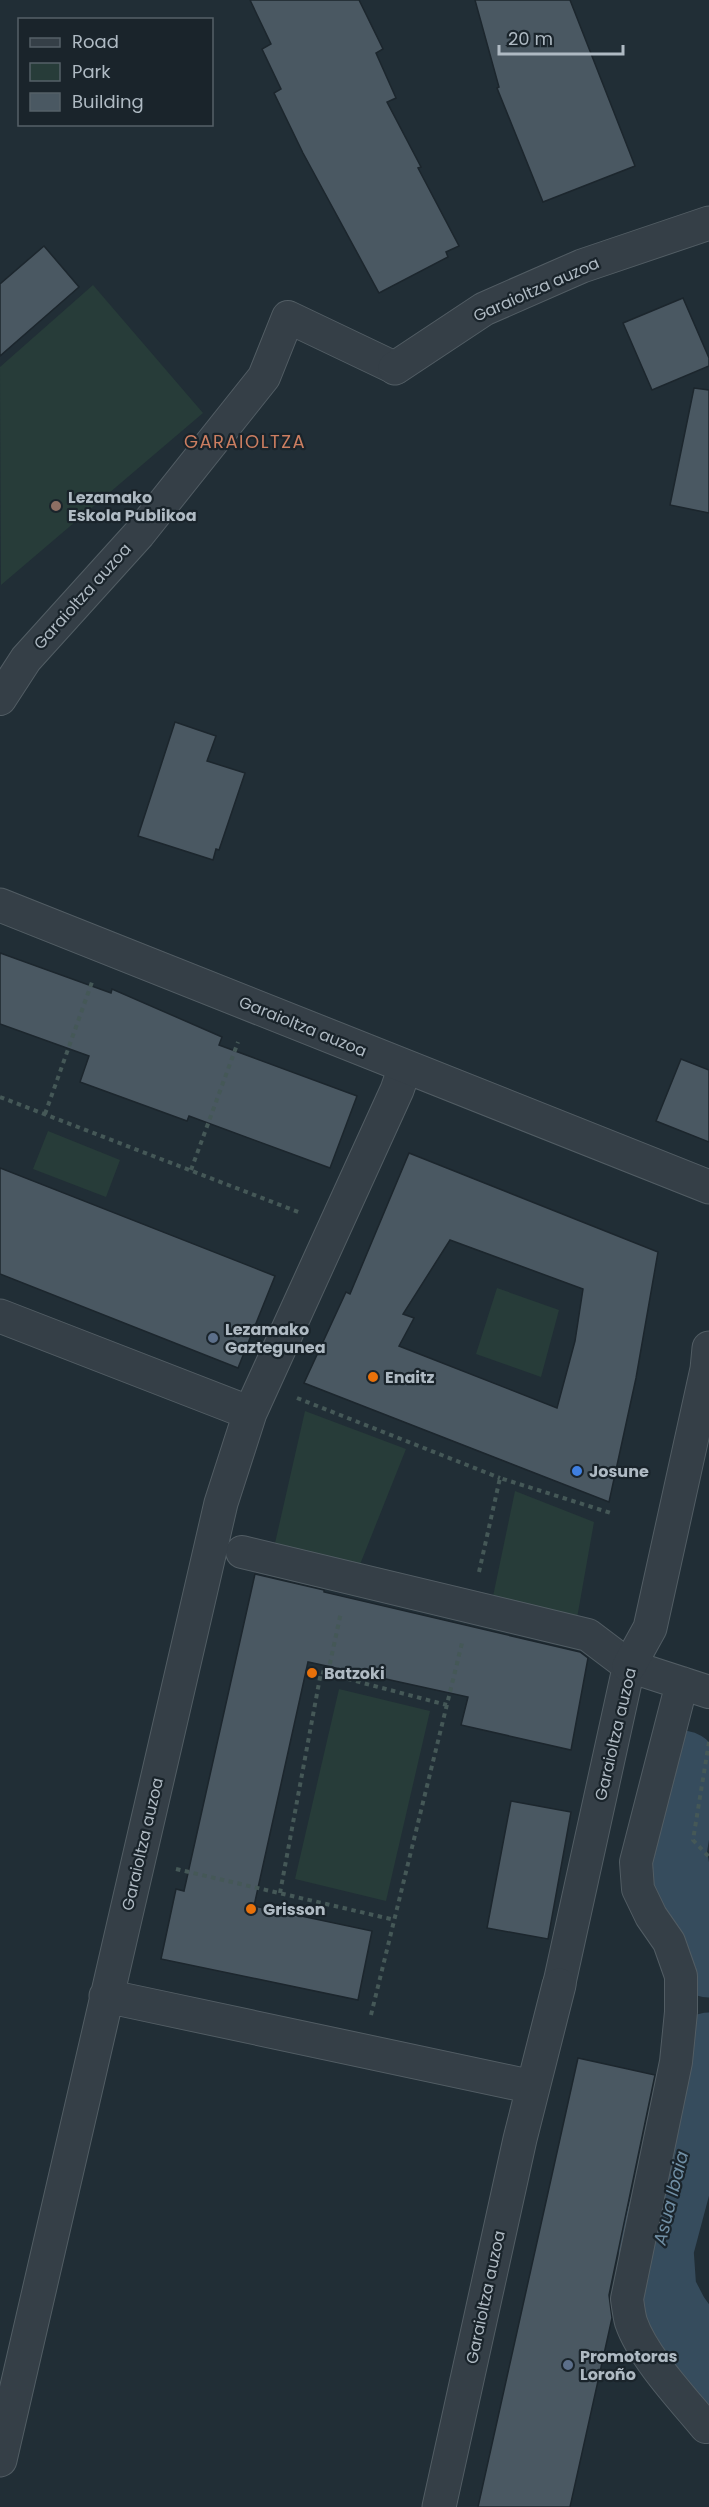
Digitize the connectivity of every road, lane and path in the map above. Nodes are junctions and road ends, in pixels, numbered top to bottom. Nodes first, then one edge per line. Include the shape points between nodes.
1 (709, 223) edge
2 (395, 368) joint
3 (0, 699) edge
4 (0, 905) edge
5 (95, 974) dead end
6 (241, 1033) dead end
7 (405, 1067) junction
8 (0, 1097) edge
9 (45, 1114) junction
10 (191, 1170) junction
11 (709, 1187) edge
12 (305, 1215) dead end
13 (0, 1316) edge
14 (709, 1348) edge
15 (295, 1397) dead end
16 (250, 1413) junction
17 (500, 1478) junction
18 (614, 1514) dead end
19 (242, 1552) dead end
20 (348, 1578) junction
21 (471, 1608) junction
22 (629, 1666) junction
23 (328, 1673) junction
24 (696, 1688) edge
25 (447, 1705) junction
26 (709, 1742) edge
27 (709, 1857) edge
28 (164, 1866) dead end
29 (280, 1893) junction
30 (395, 1920) junction
31 (559, 1985) joint
32 (106, 1996) junction
33 (370, 2019) dead end
34 (533, 2087) junction
35 (5, 2418) edge
36 (709, 2424) edge
37 (0, 2460) edge
38 (439, 2507) edge

1 - 2 street, Garaioltza auzoa via 582,266 484,309
2 - 3 street, Garaioltza auzoa via 288,317 268,364 139,534 26,659
4 - 7 street, Garaioltza auzoa
5 - 9 path
6 - 10 path
7 - 11 street, Garaioltza auzoa
7 - 16 street, Garaioltza auzoa
8 - 9 path
9 - 10 path
10 - 12 path
13 - 16 street
14 - 22 street, Garaioltza auzoa via 650,1628
15 - 17 path
16 - 32 street, Garaioltza auzoa via 221,1503
17 - 18 path
17 - 21 path
19 - 20 street
20 - 21 street
20 - 23 path
21 - 22 street via 588,1635
21 - 25 path
22 - 24 street
22 - 31 street, Garaioltza auzoa
23 - 25 path
23 - 29 path via 321,1672
24 - 36 street via 636,1862 638,1889 669,1942 681,1976 681,2012 676,2062 627,2299 631,2322 641,2343 699,2419 706,2427
25 - 30 path
26 - 27 path via 693,1840
28 - 29 path
29 - 30 path
30 - 33 path
31 - 34 street, Garaioltza auzoa
32 - 34 street
32 - 35 street, Garaioltza auzoa
34 - 38 street, Garaioltza auzoa
35 - 37 street, Garaioltza auzoa

